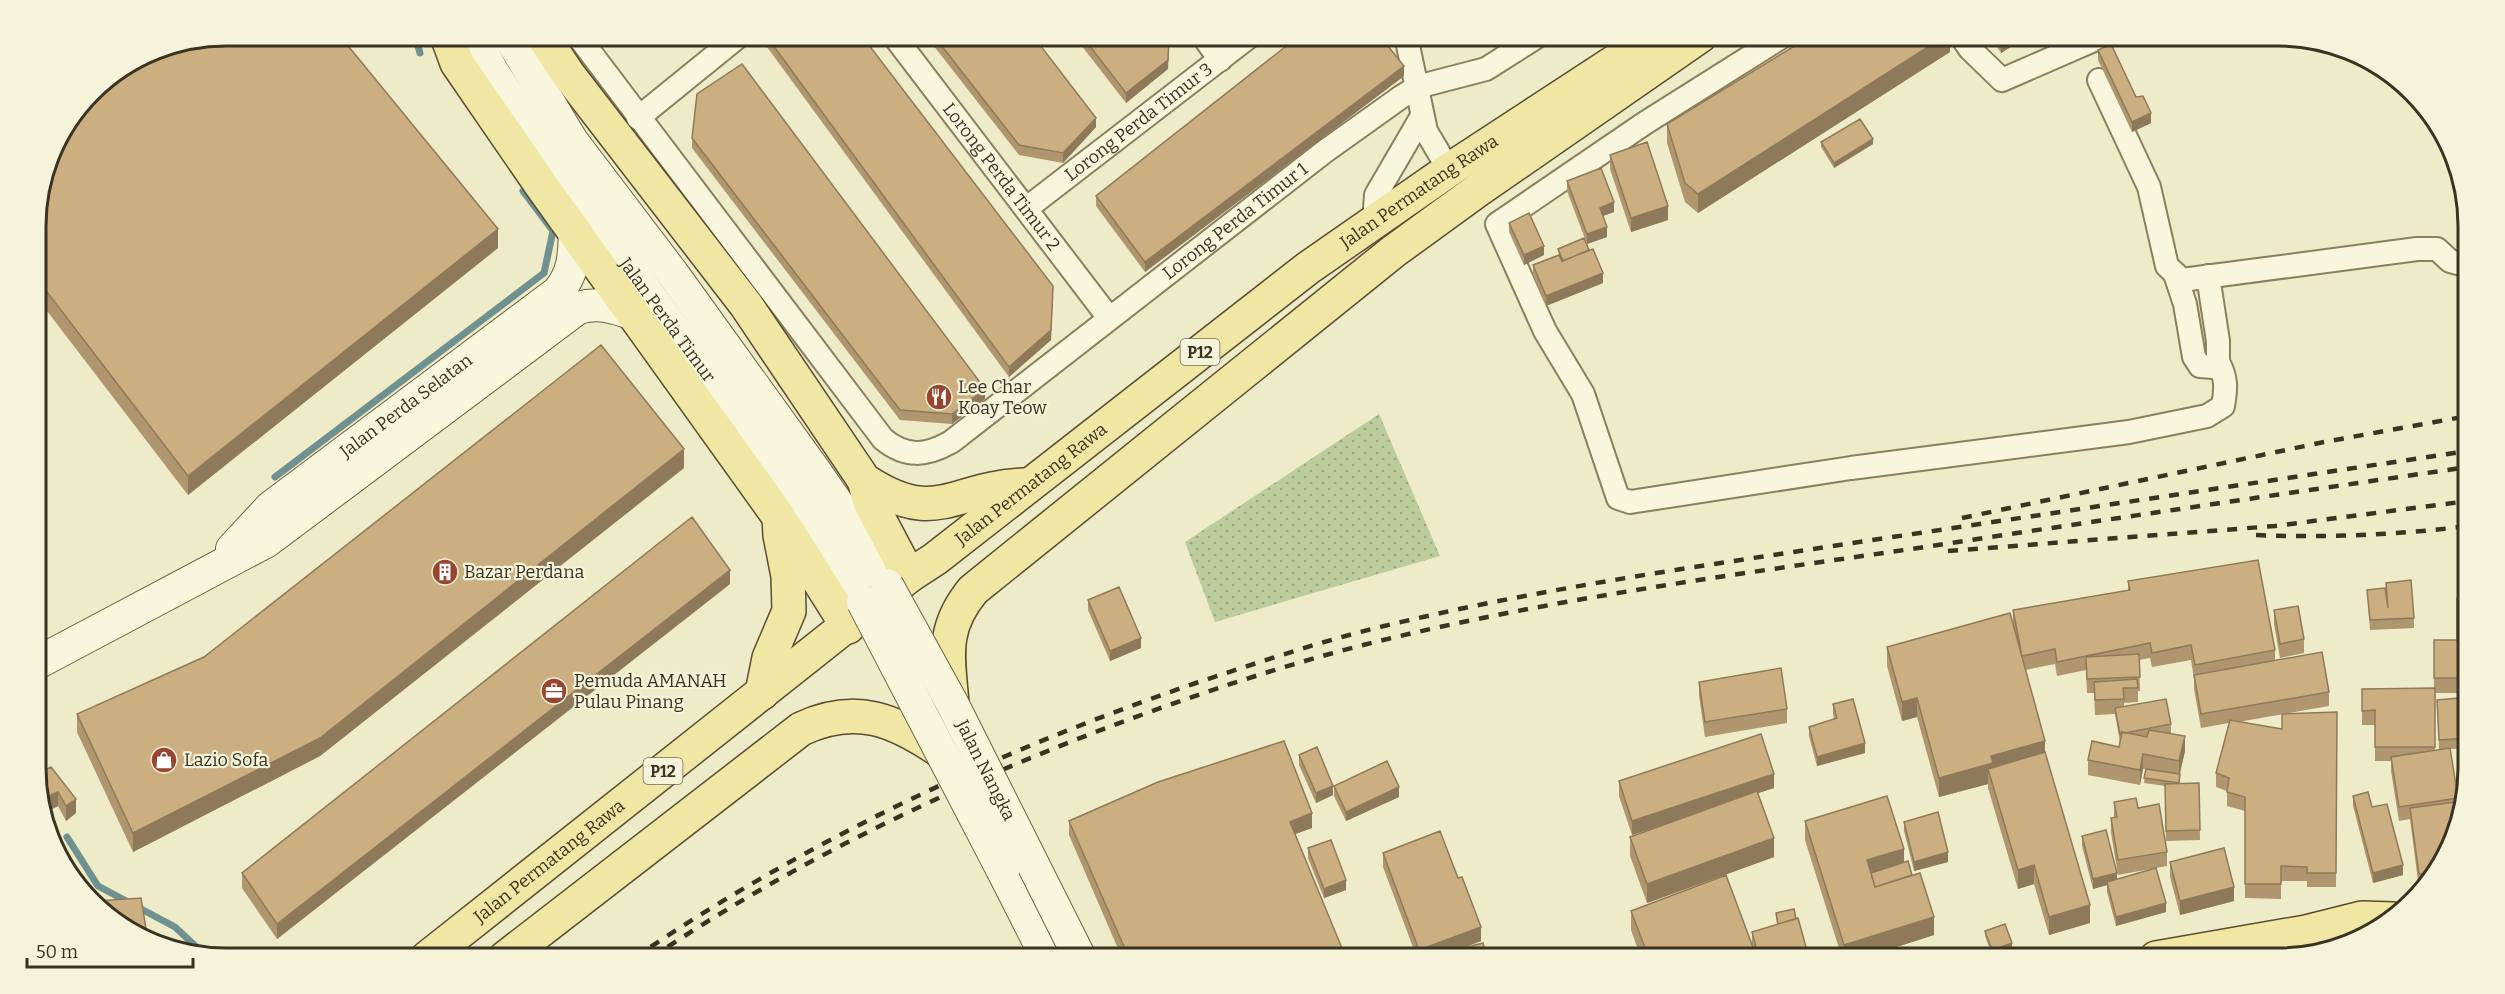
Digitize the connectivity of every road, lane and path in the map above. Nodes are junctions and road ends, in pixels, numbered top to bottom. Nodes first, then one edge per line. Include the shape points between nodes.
1 (451, 47) edge
2 (480, 47) edge
3 (515, 47) edge
4 (550, 47) edge
5 (586, 47) edge
6 (725, 47) edge
7 (903, 47) edge
8 (1211, 47) edge
9 (1236, 47) edge
10 (1409, 47) edge
11 (1521, 47) edge
12 (1633, 47) edge
13 (1684, 47) edge
14 (1766, 47) edge
15 (1969, 47) edge
16 (2078, 47) edge
17 (1220, 60) junction
18 (2099, 80) dead end
19 (1417, 87) junction
20 (1422, 116) junction
21 (638, 118) junction
22 (1449, 170) junction
23 (1027, 208) junction
24 (1374, 222) junction
25 (575, 232) junction
26 (2458, 263) edge
27 (2175, 274) junction
28 (2208, 276) junction
29 (634, 314) junction
30 (1109, 318) junction
31 (2218, 362) junction
32 (864, 480) junction
33 (1028, 484) junction
34 (779, 517) junction
35 (213, 569) junction
36 (877, 597) junction
37 (46, 658) edge
38 (762, 693) junction
39 (952, 703) junction
40 (942, 752) junction
41 (2375, 918) edge
42 (2219, 947) edge
43 (440, 948) edge
44 (518, 948) edge
45 (1042, 948) edge
46 (1075, 948) edge

1 - 25 main road via 457,63
2 - 36 street, Jalan Perda Timur via 541,147 830,542
3 - 36 street, Jalan Perda Timur via 572,141 674,274 855,528
4 - 32 main road via 746,304
5 - 21 street
6 - 21 street
7 - 23 street, Lorong Perda Timur 2
8 - 17 street
9 - 17 street, Lorong Perda Timur 3
10 - 19 street
11 - 19 street, Lorong Perda Timur 1 via 1486,69
12 - 22 main road, Jalan Permatang Rawa / P12
13 - 39 main road via 1394,251 973,590 949,631
14 - 31 street via 1497,224 1545,331 1583,394 1618,498 1630,502 2129,432 2207,416 2223,406 2225,374
15 - 16 street via 2002,80
17 - 23 street, Lorong Perda Timur 3
18 - 27 street via 2141,167 2167,266
19 - 20 street
19 - 30 street, Lorong Perda Timur 1 via 1324,152
20 - 22 street via 1426,131
20 - 24 street via 1376,195
21 - 30 street, Lorong Perda Timur 1 via 883,439 902,452 926,454 951,442
22 - 24 main road, Jalan Permatang Rawa / P12
23 - 30 street, Lorong Perda Timur 2
24 - 33 main road, Jalan Permatang Rawa / P12 via 1308,268
25 - 29 main road
25 - 35 street, Jalan Perda Selatan via 569,279 558,292 271,507
26 - 28 street via 2437,249 2418,249
27 - 28 street via 2182,280
27 - 31 street via 2185,304 2194,357 2200,366 2213,367
28 - 31 street
29 - 34 main road
29 - 35 street, Jalan Perda Selatan via 611,306 592,304 578,308 267,541
32 - 33 main road via 893,498 929,505
32 - 36 main road via 870,502
33 - 36 main road, Jalan Permatang Rawa / P12 via 934,559
34 - 36 main road
34 - 38 main road via 789,610 769,658
35 - 37 street, Jalan Perda Selatan
36 - 38 main road, Jalan Permatang Rawa / P12
36 - 39 street, Jalan Nangka, bridge
36 - 40 street, Jalan Nangka, bridge
38 - 43 main road, Jalan Permatang Rawa / P12
39 - 46 street, Jalan Nangka, bridge
40 - 44 main road via 910,730 867,717 834,717 801,729
40 - 45 street, Jalan Nangka, bridge
41 - 42 main road

